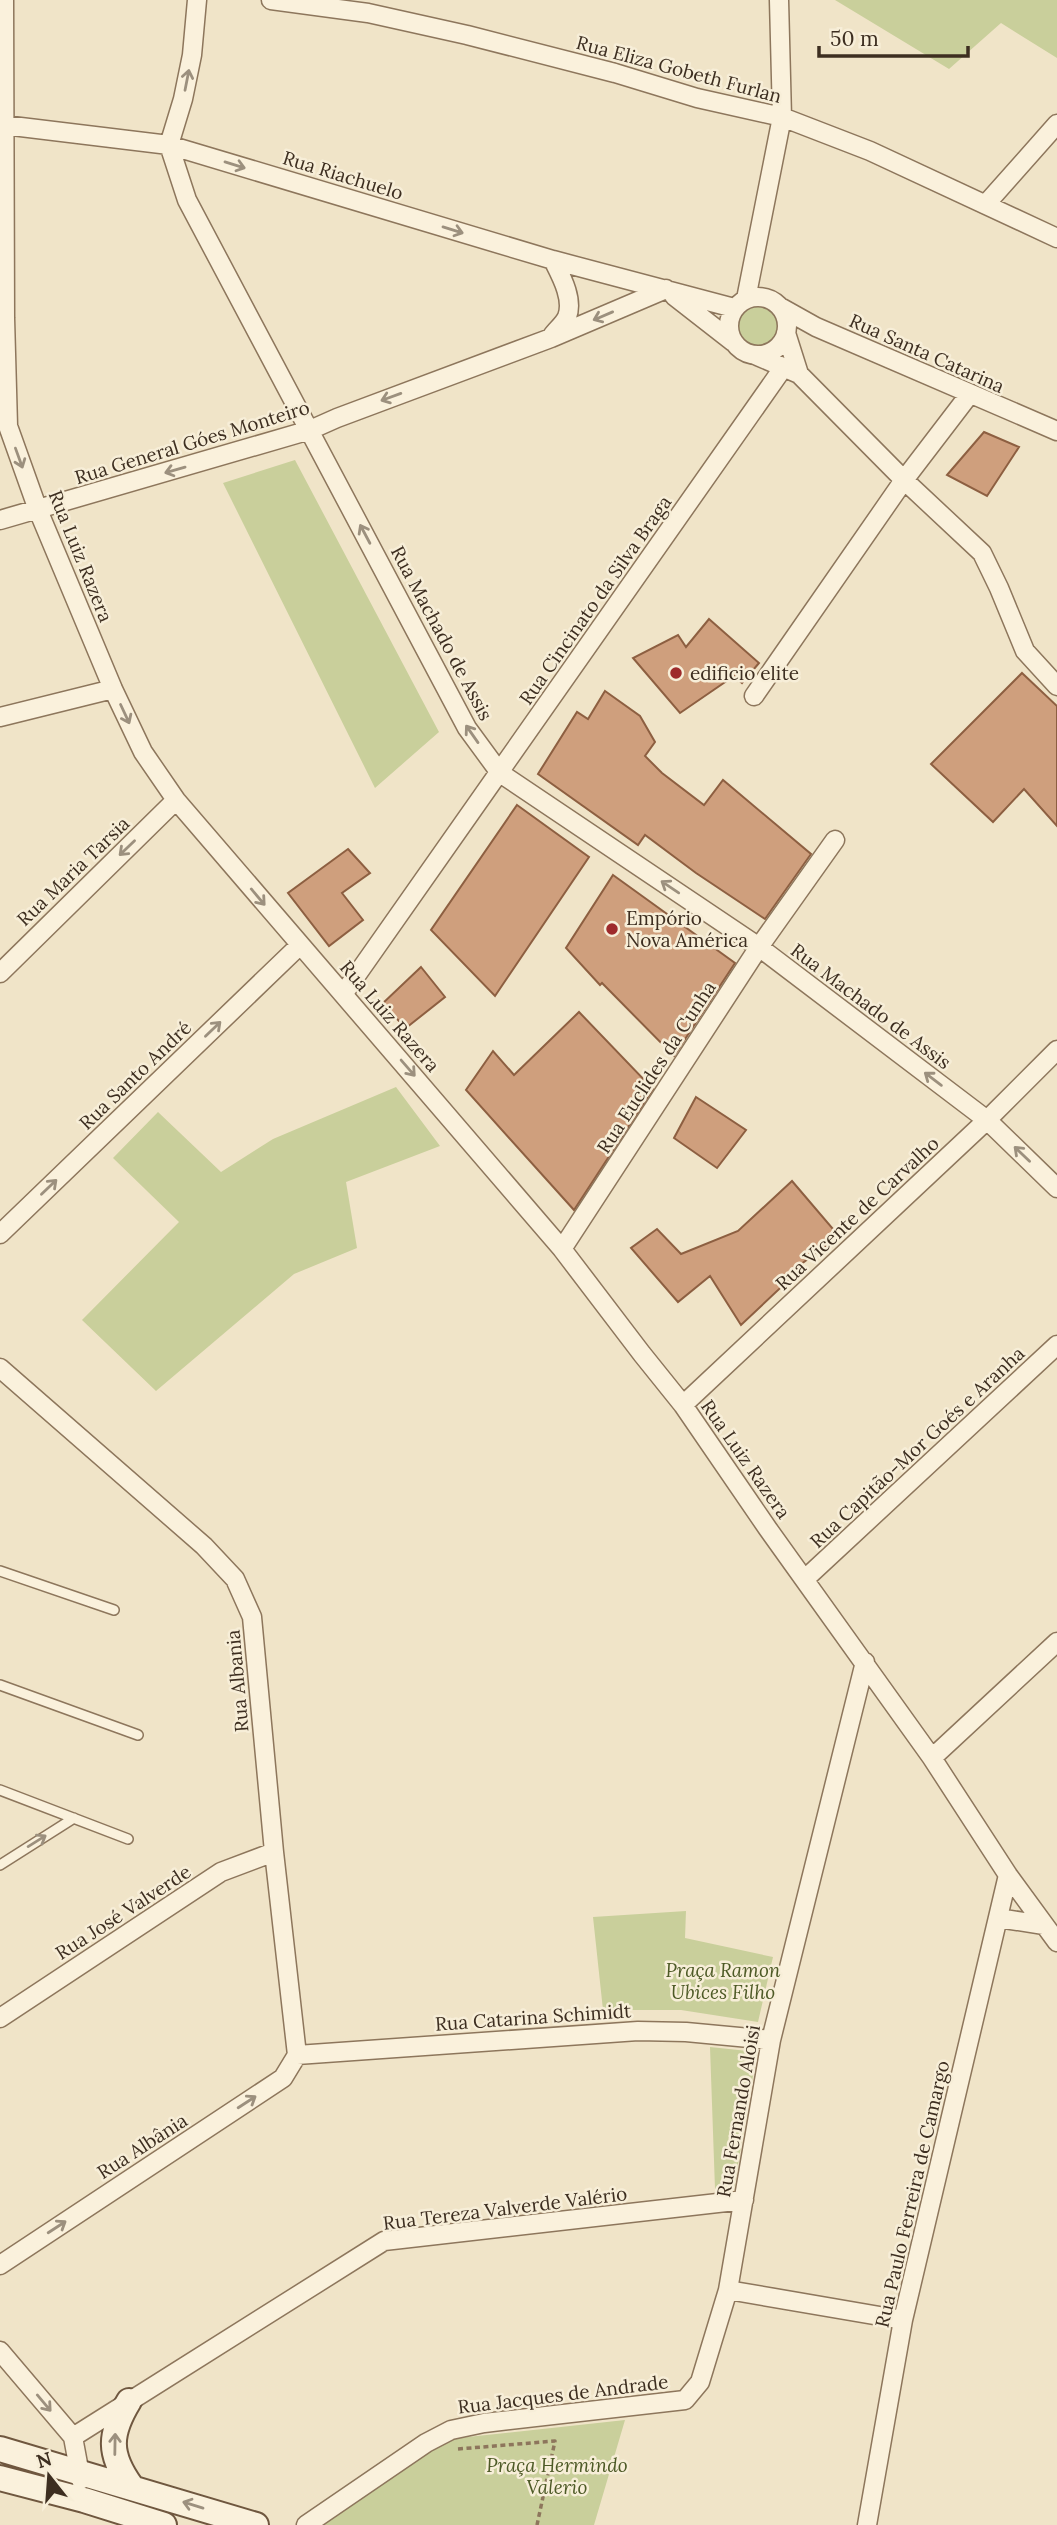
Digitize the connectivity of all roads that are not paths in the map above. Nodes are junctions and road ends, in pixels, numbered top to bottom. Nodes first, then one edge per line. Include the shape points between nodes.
1 (4, 0) edge
2 (197, 0) edge
3 (271, 0) edge
4 (779, 0) edge
5 (2, 50) edge
6 (782, 117) junction
7 (1057, 124) edge
8 (4, 125) junction
9 (169, 145) junction
10 (986, 204) junction
11 (1057, 238) edge
12 (553, 260) junction
13 (666, 289) junction
14 (740, 303) junction
15 (782, 308) junction
16 (786, 334) junction
17 (551, 338) junction
18 (733, 342) junction
19 (755, 355) junction
20 (791, 371) junction
21 (969, 395) junction
22 (310, 430) junction
23 (1057, 431) edge
24 (904, 480) junction
25 (38, 510) junction
26 (0, 520) edge
27 (1057, 686) edge
28 (113, 689) junction
29 (754, 696) dead end
30 (0, 717) edge
31 (500, 772) junction
32 (176, 800) junction
33 (835, 841) dead end
34 (299, 946) junction
35 (759, 947) junction
36 (0, 973) edge
37 (344, 993) junction
38 (1057, 1049) edge
39 (987, 1120) junction
40 (1057, 1188) edge
41 (0, 1234) edge
42 (562, 1249) junction
43 (1057, 1345) edge
44 (0, 1368) edge
45 (683, 1405) junction
46 (0, 1571) edge
47 (805, 1579) junction
48 (114, 1611) dead end
49 (1057, 1642) edge
50 (865, 1662) junction
51 (0, 1685) edge
52 (138, 1735) dead end
53 (932, 1758) junction
54 (0, 1790) edge
55 (74, 1818) junction
56 (128, 1839) dead end
57 (274, 1852) junction
58 (0, 1865) edge
59 (1008, 1875) junction
60 (998, 1918) junction
61 (1044, 1925) junction
62 (1057, 1942) edge
63 (0, 2018) edge
64 (771, 2040) junction
65 (297, 2055) junction
66 (744, 2200) junction
67 (0, 2265) edge
68 (728, 2290) junction
69 (903, 2320) junction
70 (0, 2351) edge
71 (685, 2400) joint
72 (130, 2401) junction
73 (73, 2437) junction
74 (0, 2449) edge
75 (80, 2472) junction
76 (0, 2478) edge
77 (131, 2486) junction
78 (84, 2500) junction
79 (164, 2525) edge
80 (256, 2525) edge
81 (306, 2525) edge
82 (867, 2525) edge

1 - 5 street, Rua Luiz Razera
9 -> 2 street via 192,55
3 - 6 street, Rua Eliza Gobeth Furlan via 368,13 467,35
4 - 6 street
5 - 8 street, Rua Luiz Razera
6 - 10 street, Rua Eliza Gobeth Furlan
6 - 14 street
7 - 10 street
8 - 9 street, Rua Riachuelo
8 -> 25 street, Rua Luiz Razera via 8,426
9 -> 12 street, Rua Riachuelo
9 - 22 street, Rua Machado de Assis via 187,200
10 - 11 street, Rua Eliza Gobeth Furlan
12 - 13 street, Rua Riachuelo
12 - 17 street via 564,282 568,308
13 - 14 street, Rua Riachuelo
13 -> 17 street, Rua General Góes Monteiro
13 - 18 street, Rua Riachuelo
14 - 15 street via 766,297
14 - 18 street via 728,325
15 - 16 street
15 - 21 street, Rua Santa Catarina
16 - 19 street via 778,347
16 - 20 street
17 -> 22 street, Rua General Góes Monteiro
18 - 19 street
19 - 20 street
20 - 24 street
20 - 31 street, Rua Cincinato da Silva Braga
21 - 23 street, Rua Santa Catarina
21 - 24 street
22 -> 25 street, Rua General Góes Monteiro
31 -> 22 street, Rua Machado de Assis via 467,728
24 - 27 street via 982,553 1025,651
24 - 29 street
25 - 26 street, Rua General Góes Monteiro
25 - 28 street, Rua Luiz Razera
28 - 30 street
28 -> 32 street, Rua Luiz Razera via 143,752
35 -> 31 street, Rua Machado de Assis
31 - 37 street, Rua Cincinato da Silva Braga
32 -> 34 street, Rua Luiz Razera
32 -> 36 street, Rua Maria Tarsia
33 - 35 street, Rua Euclides da Cunha
34 - 37 street, Rua Luiz Razera
41 -> 34 street, Rua Santo André
39 -> 35 street, Rua Machado de Assis
35 - 42 street, Rua Euclides da Cunha
37 -> 42 street, Rua Luiz Razera
38 - 39 street, Rua Vicente de Carvalho
40 -> 39 street, Rua Machado de Assis
39 - 45 street, Rua Vicente de Carvalho
42 - 45 street, Rua Luiz Razera
43 - 47 street, Rua Capitão-Mor Goés e Aranha
44 - 57 street, Rua Albania via 235,1578 253,1617
45 - 47 street, Rua Luiz Razera
46 - 48 lane
47 - 50 street, Rua Luiz Razera
49 - 53 street
50 - 53 street, Rua Luiz Razera
50 - 64 street, Rua Fernando Aloisi
51 - 52 lane
53 - 59 street, Rua Luiz Razera
54 - 55 lane
55 - 56 lane
58 -> 55 lane
57 - 63 street, Rua José Valverde via 222,1872
57 - 65 street, Rua Albania
59 - 60 street, Rua Paulo Ferreira de Camargo
59 - 61 street, Rua Luiz Razera
60 - 61 street
60 - 69 street, Rua Paulo Ferreira de Camargo
61 - 62 street, Rua Luiz Razera
64 - 65 street, Rua Catarina Schimidt via 638,2031
64 - 66 street, Rua Fernando Aloisi
67 -> 65 street, Rua Albânia via 284,2078
66 - 68 street, Rua Fernando Aloisi
66 - 72 street, Rua Tereza Valverde Valério via 384,2241
68 - 69 street
68 - 71 street, Rua Fernando Aloisi via 700,2382
69 - 82 street, Rua Paulo Ferreira de Camargo
70 -> 73 street
71 - 81 street, Rua Jacques de Andrade via 451,2430
72 - 73 street, Rua Tereza Valverde Valério
77 -> 72 main road via 118,2468 113,2448
73 - 75 street
74 - 75 main road
75 - 77 main road
75 - 78 street
76 - 78 main road
80 -> 77 main road
78 - 79 main road

